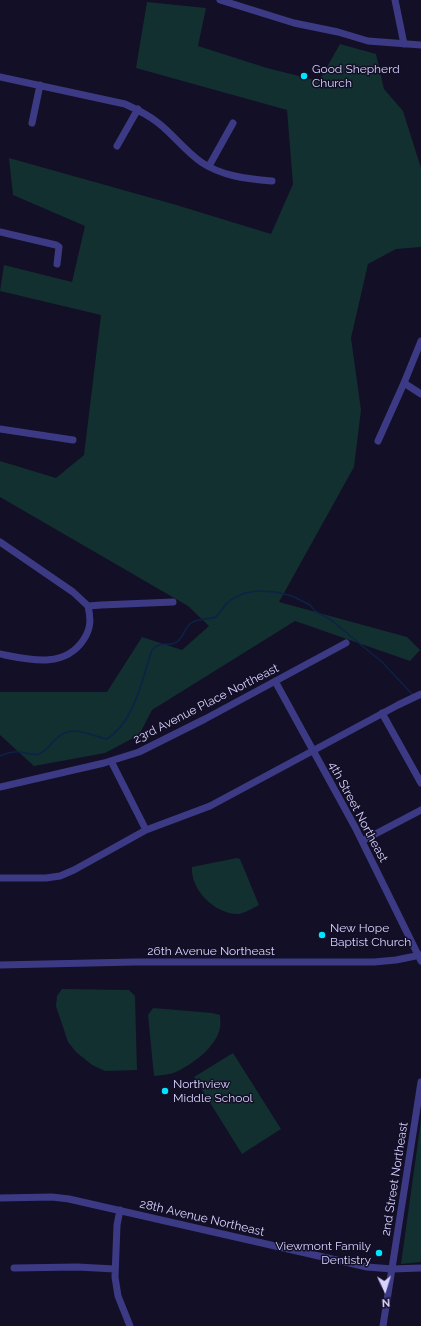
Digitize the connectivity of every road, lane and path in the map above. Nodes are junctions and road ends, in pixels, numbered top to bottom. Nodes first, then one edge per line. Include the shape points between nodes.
1 (220, 0) edge
2 (395, 0) edge
3 (404, 44) junction
4 (421, 45) edge
5 (0, 77) edge
6 (40, 86) junction
7 (138, 109) junction
8 (32, 123) dead end
9 (233, 123) dead end
10 (117, 146) dead end
11 (209, 166) junction
12 (272, 181) dead end
13 (0, 232) edge
14 (57, 264) dead end
15 (421, 341) edge
16 (404, 383) junction
17 (421, 394) edge
18 (0, 429) edge
19 (73, 440) dead end
20 (378, 441) dead end
21 (0, 542) edge
22 (173, 602) dead end
23 (88, 606) junction
24 (346, 643) dead end
25 (0, 654) edge
26 (275, 681) junction
27 (421, 694) edge
28 (382, 713) junction
29 (313, 751) junction
30 (112, 761) junction
31 (421, 783) edge
32 (0, 787) edge
33 (421, 810) edge
34 (146, 830) junction
35 (362, 841) junction
36 (0, 878) edge
37 (420, 958) edge
38 (0, 965) edge
39 (421, 1082) edge
40 (420, 1100) edge
41 (0, 1198) edge
42 (120, 1210) junction
43 (14, 1268) dead end
44 (421, 1268) edge
45 (115, 1269) junction
46 (392, 1269) junction
47 (130, 1326) edge
48 (383, 1326) edge

1 - 3 street via 294,23 368,41
2 - 3 street
3 - 4 street
5 - 6 street
6 - 7 street via 114,101
6 - 8 street
7 - 10 street
7 - 11 street
9 - 11 street
11 - 12 street via 231,176
13 - 14 street via 56,245 59,247
15 - 16 street
16 - 17 street
16 - 20 street
18 - 19 street
21 - 23 street via 73,592
22 - 23 street
23 - 25 street via 89,631 76,650 64,657 50,660
24 - 26 street, 23rd Avenue Place Northeast
26 - 29 street, 4th Street Northeast
26 - 30 street, 23rd Avenue Place Northeast via 161,742
27 - 28 street
28 - 29 street
28 - 31 street
29 - 34 street via 210,806
29 - 35 street, 4th Street Northeast
30 - 32 street, 23rd Avenue Place Northeast
30 - 34 street
33 - 35 street
34 - 36 street via 60,876
35 - 37 street, 4th Street Northeast
37 - 38 street, 26th Avenue Northeast via 374,962
39 - 40 street, 2nd Street Northeast
40 - 46 street, 2nd Street Northeast
41 - 42 street, 28th Avenue Northeast via 52,1197
42 - 45 street
42 - 46 street, 28th Avenue Northeast via 348,1263
43 - 45 street
44 - 46 street, 28th Avenue Northeast
45 - 47 street via 118,1296
46 - 48 street, 2nd Street Northeast

